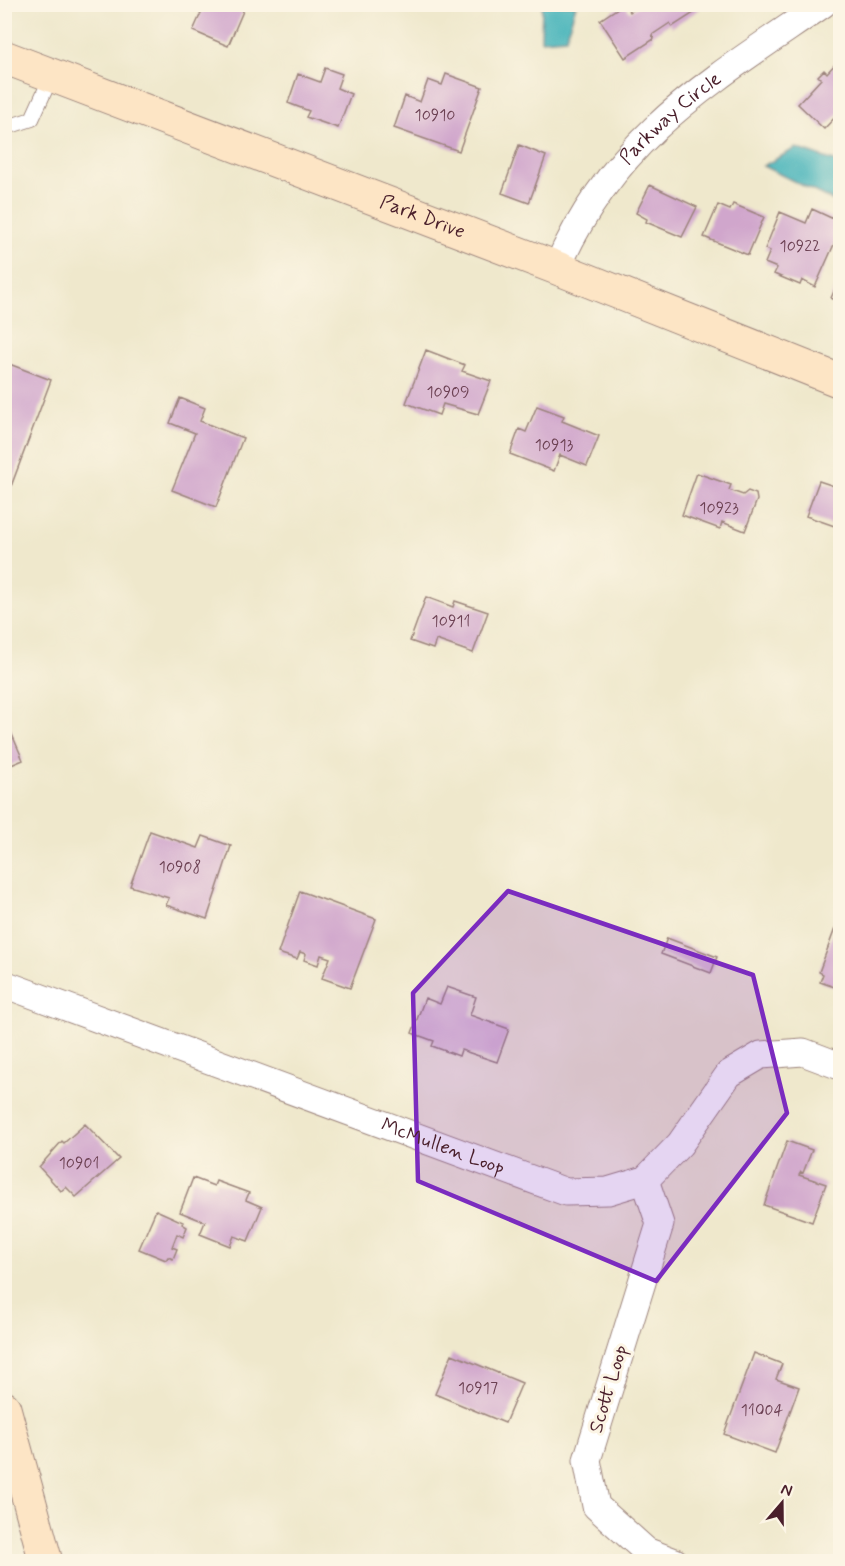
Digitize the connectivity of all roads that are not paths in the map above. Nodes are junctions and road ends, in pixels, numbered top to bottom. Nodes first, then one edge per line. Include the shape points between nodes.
1 (823, 4) edge
2 (4, 57) edge
3 (52, 75) junction
4 (4, 128) edge
5 (557, 268) junction
6 (840, 381) edge
7 (4, 984) edge
8 (840, 1066) edge
9 (645, 1180) junction
10 (4, 1408) edge
11 (46, 1562) edge
12 (675, 1562) edge

1 - 5 street, Parkway Circle via 704,86 647,134 610,176 570,237
2 - 3 street, Park Drive
3 - 4 lane via 32,119
3 - 5 street, Park Drive
5 - 6 street, Park Drive
7 - 9 street, McMullen Loop via 566,1192 608,1191
8 - 9 street, McMullen Loop via 803,1052 761,1055 729,1074 680,1144
9 - 12 street, Scott Loop via 660,1224 587,1460 596,1506 646,1551
10 - 11 street

